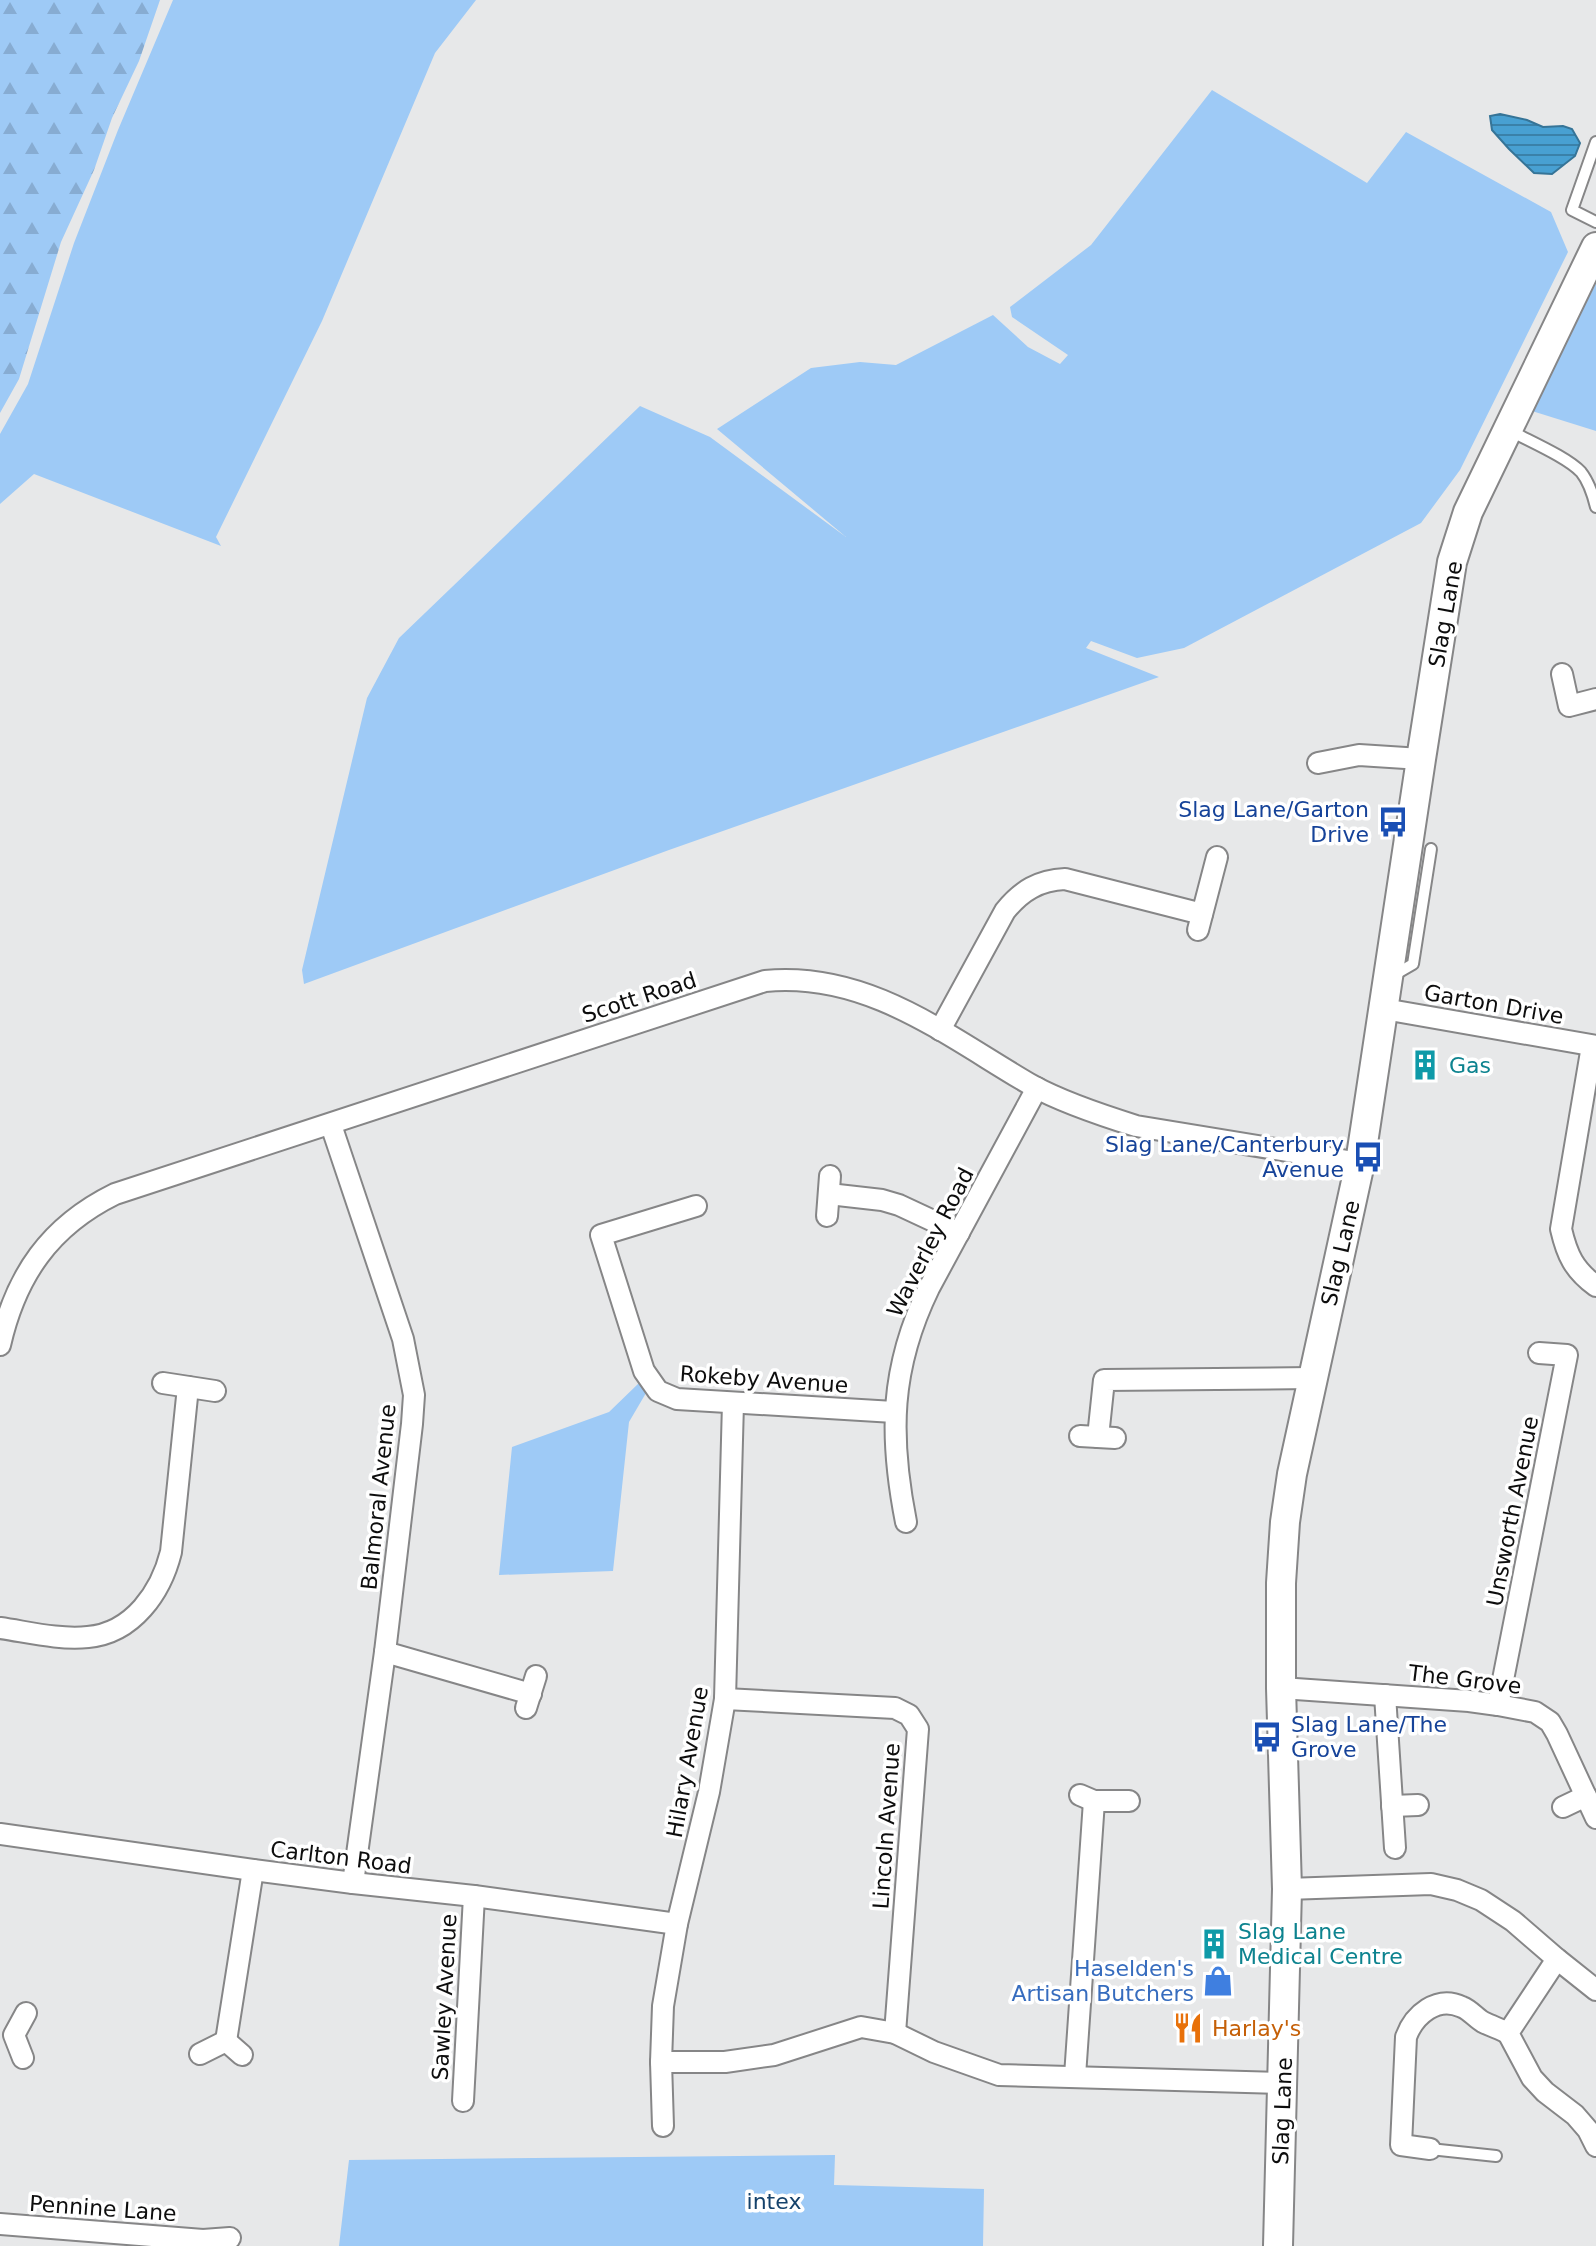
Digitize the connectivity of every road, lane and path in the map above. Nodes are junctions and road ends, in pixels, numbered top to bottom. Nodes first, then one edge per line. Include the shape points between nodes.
1 (1596, 142) edge
2 (1596, 222) edge
3 (1596, 247) edge
4 (1509, 430) junction
5 (1596, 507) edge
6 (1562, 674) dead end
7 (1596, 699) edge
8 (1421, 759) junction
9 (1318, 763) dead end
10 (1431, 849) dead end
11 (1217, 857) dead end
12 (1388, 978) junction
13 (1384, 1009) junction
14 (940, 1030) junction
15 (1594, 1046) edge
16 (1037, 1088) junction
17 (331, 1125) junction
18 (1360, 1163) junction
19 (696, 1206) dead end
20 (827, 1216) dead end
21 (959, 1233) junction
22 (1596, 1286) edge
23 (0, 1345) edge
24 (1539, 1353) dead end
25 (1312, 1378) junction
26 (163, 1383) dead end
27 (188, 1387) junction
28 (215, 1391) dead end
29 (733, 1403) junction
30 (894, 1412) junction
31 (1097, 1437) dead end
32 (907, 1522) dead end
33 (0, 1628) edge
34 (385, 1652) junction
35 (1281, 1688) junction
36 (531, 1693) dead end
37 (1385, 1695) junction
38 (725, 1699) junction
39 (1498, 1705) junction
40 (1586, 1796) junction
41 (1129, 1801) dead end
42 (1418, 1805) dead end
43 (1392, 1806) junction
44 (1563, 1807) dead end
45 (1596, 1818) edge
46 (0, 1834) edge
47 (1395, 1848) dead end
48 (253, 1870) junction
49 (353, 1883) junction
50 (1287, 1889) junction
51 (474, 1896) junction
52 (677, 1924) junction
53 (1557, 1959) junction
54 (1596, 1990) edge
55 (26, 2013) dead end
56 (895, 2033) junction
57 (1508, 2033) junction
58 (7, 2034) edge
59 (226, 2041) junction
60 (200, 2054) dead end
61 (242, 2055) dead end
62 (23, 2058) dead end
63 (661, 2062) junction
64 (1075, 2076) junction
65 (1282, 2083) junction
66 (463, 2101) dead end
67 (663, 2126) dead end
68 (1596, 2146) edge
69 (1430, 2149) joint
70 (1496, 2156) dead end
71 (0, 2224) edge
72 (230, 2238) dead end
73 (203, 2243) edge
74 (1278, 2246) edge

1 - 2 lane via 1572,210
3 - 4 street, Slag Lane
4 - 5 lane via 1580,471
4 - 8 street, Slag Lane via 1468,512 1452,562
6 - 7 street via 1561,710
8 - 9 street via 1359,755
8 - 12 street, Slag Lane
10 - 12 lane via 1413,964
11 - 14 street via 1200,922 1065,879 1035,885 1005,911
12 - 13 street, Slag Lane
13 - 15 street, Garton Drive
13 - 18 street, Slag Lane
14 - 16 street, Scott Road
14 - 17 street, Scott Road via 894,1005 837,985 765,981
15 - 22 street via 1561,1229 1574,1265
16 - 18 street, Scott Road via 1136,1126
16 - 21 street, Waverley Road
17 - 23 street, Scott Road via 93,1205 37,1256 13,1300
17 - 34 street, Balmoral Avenue via 403,1339 414,1395
18 - 25 street, Slag Lane
19 - 29 street, Rokeby Avenue via 601,1235 651,1383 677,1399
20 - 21 street via 829,1185 899,1205
21 - 30 street, Waverley Road via 916,1314
24 - 39 street, Unsworth Avenue via 1567,1355
25 - 31 street via 1104,1380
25 - 35 street, Slag Lane via 1285,1522
26 - 27 street
27 - 28 street
27 - 33 street via 171,1552 149,1601 125,1623 91,1637
29 - 30 street, Rokeby Avenue
29 - 38 street, Hilary Avenue
30 - 32 street, Waverley Road
34 - 36 street
34 - 49 street, Balmoral Avenue
35 - 37 street, The Grove
35 - 50 street, Slag Lane
37 - 39 street, The Grove
37 - 43 street, The Grove
38 - 52 street, Hilary Avenue
38 - 56 street, Lincoln Avenue via 895,1708 909,1715 918,1729
39 - 40 street, The Grove via 1535,1712 1550,1722
40 - 44 street
40 - 45 street, The Grove
41 - 64 street via 1087,1798
42 - 43 street
43 - 47 street, The Grove
46 - 48 street, Carlton Road
48 - 49 street, Carlton Road
48 - 59 street
49 - 51 street, Carlton Road
50 - 53 street via 1431,1884 1457,1890 1513,1921
50 - 65 street, Slag Lane
51 - 52 street, Carlton Road
51 - 66 street, Sawley Avenue
52 - 63 street, Hilary Avenue via 663,2006
53 - 54 street
53 - 57 street
55 - 58 street
56 - 63 street via 861,2027 774,2055
56 - 64 street via 999,2075
57 - 68 street via 1532,2078 1575,2115
57 - 69 street via 1449,2003 1423,2011 1412,2022 1406,2037 1400,2154
58 - 62 street
59 - 60 street
59 - 61 street
63 - 67 street, Hilary Avenue
64 - 65 street
65 - 74 street, Slag Lane
69 - 70 lane
71 - 73 street, Pennine Lane
72 - 73 street, Pennine Lane

